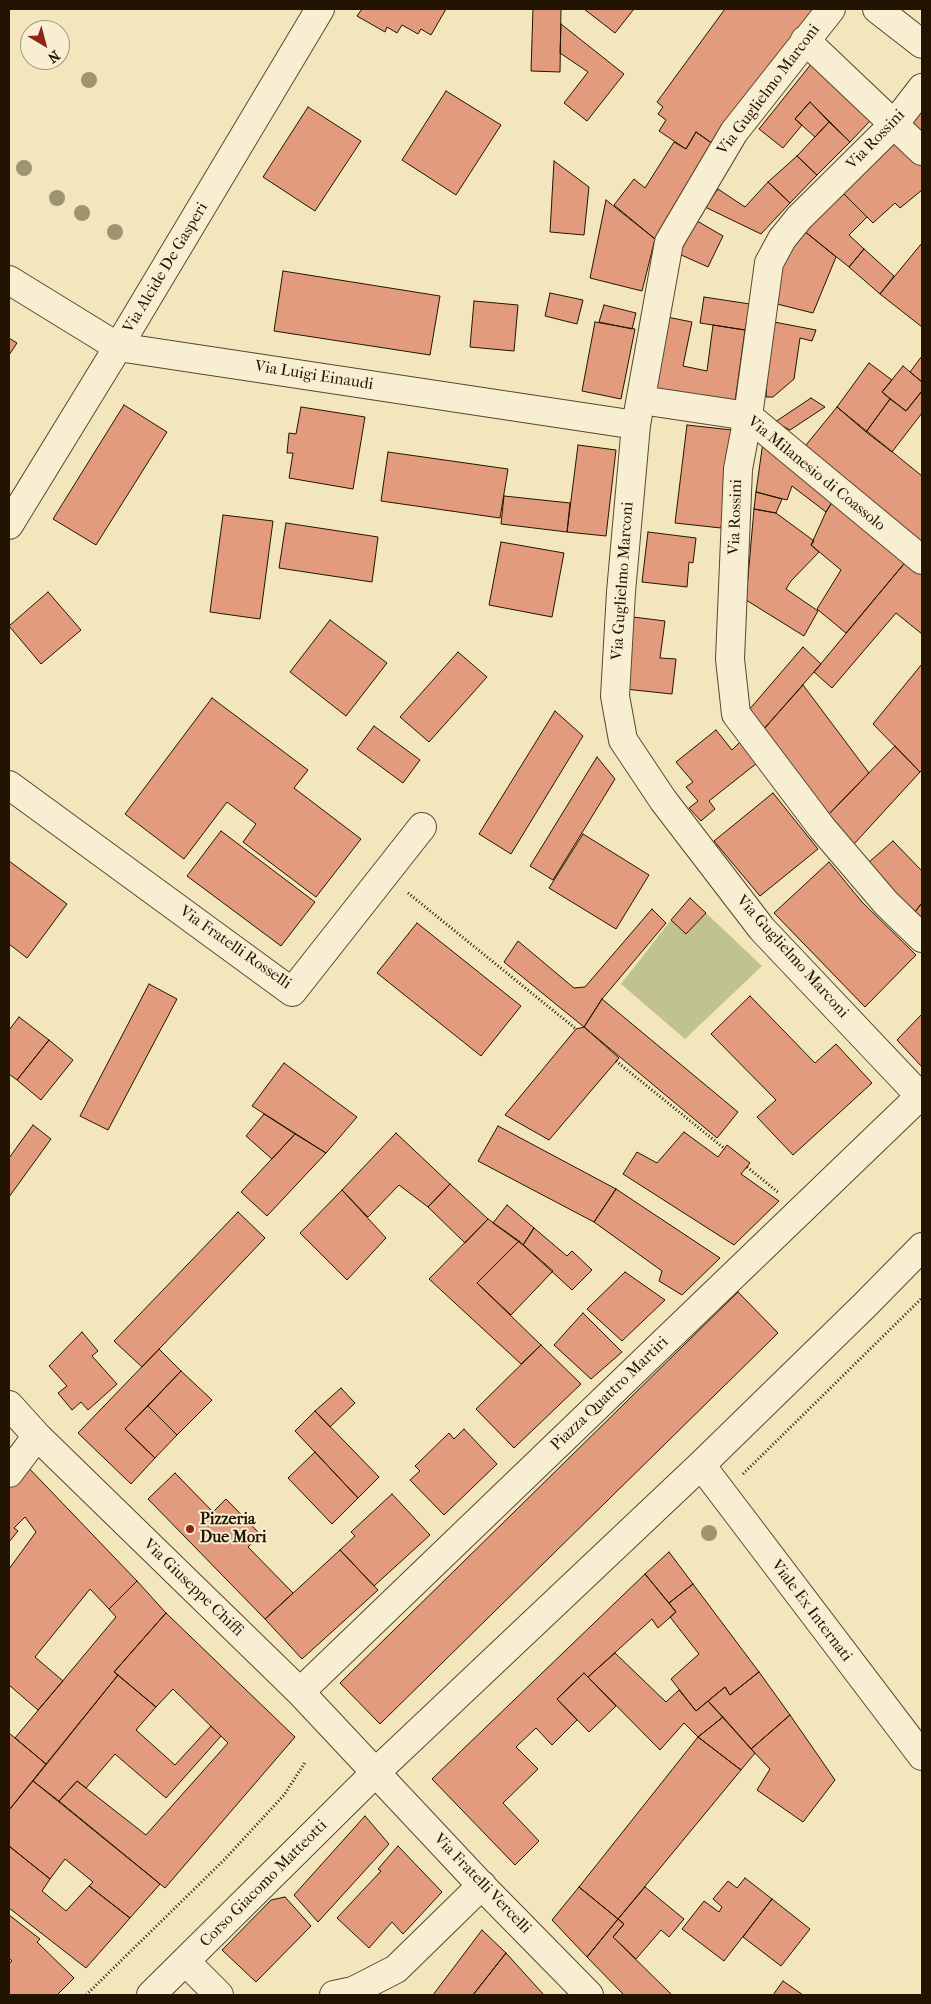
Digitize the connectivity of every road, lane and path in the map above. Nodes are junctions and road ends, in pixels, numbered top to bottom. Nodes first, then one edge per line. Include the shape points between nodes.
1 (320, 9) edge
2 (831, 9) edge
3 (877, 9) edge
4 (921, 39) edge
5 (805, 40) junction
6 (922, 88) edge
7 (895, 123) junction
8 (922, 151) edge
9 (9, 280) edge
10 (118, 347) junction
11 (638, 412) junction
12 (748, 416) junction
13 (9, 525) edge
14 (922, 560) edge
15 (9, 785) edge
16 (422, 827) dead end
17 (385, 874) junction
18 (922, 938) edge
19 (576, 1029) dead end
20 (616, 1061) dead end
21 (921, 1097) edge
22 (725, 1149) dead end
23 (747, 1167) dead end
24 (800, 1210) junction
25 (922, 1247) edge
26 (922, 1298) edge
27 (9, 1405) edge
28 (37, 1436) junction
29 (700, 1465) junction
30 (9, 1473) edge
31 (722, 1494) junction
32 (300, 1692) junction
33 (922, 1756) edge
34 (306, 1760) dead end
35 (376, 1772) junction
36 (482, 1885) junction
37 (186, 1962) junction
38 (86, 1995) edge
39 (151, 1995) edge
40 (219, 1995) edge
41 (334, 1995) edge
42 (590, 1995) edge

1 - 10 street, Via Alcide De Gasperi
2 - 5 street, Via Guglielmo Marconi
3 - 4 street
5 - 7 street
5 - 11 street, Via Guglielmo Marconi via 734,132 669,242
6 - 7 street, Via Rossini
7 - 8 street
7 - 12 street, Via Rossini via 799,218 782,238 769,263
9 - 10 street, Via Luigi Einaudi
10 - 11 street, Via Luigi Einaudi
10 - 13 street, Via Alcide De Gasperi
11 - 12 street, Via Milanesio di Coassolo
11 - 21 street, Via Guglielmo Marconi via 615,696 623,740 662,800 762,929
12 - 14 street, Via Milanesio di Coassolo
12 - 18 street, Via Rossini via 738,469 730,659 736,714 822,828 886,903
15 - 17 street, Via Fratelli Rosselli via 292,992
16 - 17 street, Via Fratelli Rosselli
17 - 19 path
20 - 22 path
21 - 24 street, Piazza Quattro Martiri
23 - 24 path
24 - 32 street, Piazza Quattro Martiri
25 - 29 street
26 - 31 path
27 - 28 street, Via Giuseppe Chiffi
28 - 30 street
28 - 32 street, Via Giuseppe Chiffi
29 - 31 street, Viale Ex Internati
29 - 35 street
31 - 33 street, Viale Ex Internati
32 - 35 street, Via Giuseppe Chiffi
34 - 38 path via 284,1796 225,1859
35 - 36 street, Via Fratelli Vercelli
35 - 37 street, Corso Giacomo Matteotti
36 - 41 street via 396,1969 353,1991
36 - 42 street, Via Fratelli Vercelli
37 - 39 street, Corso Giacomo Matteotti
37 - 40 street

